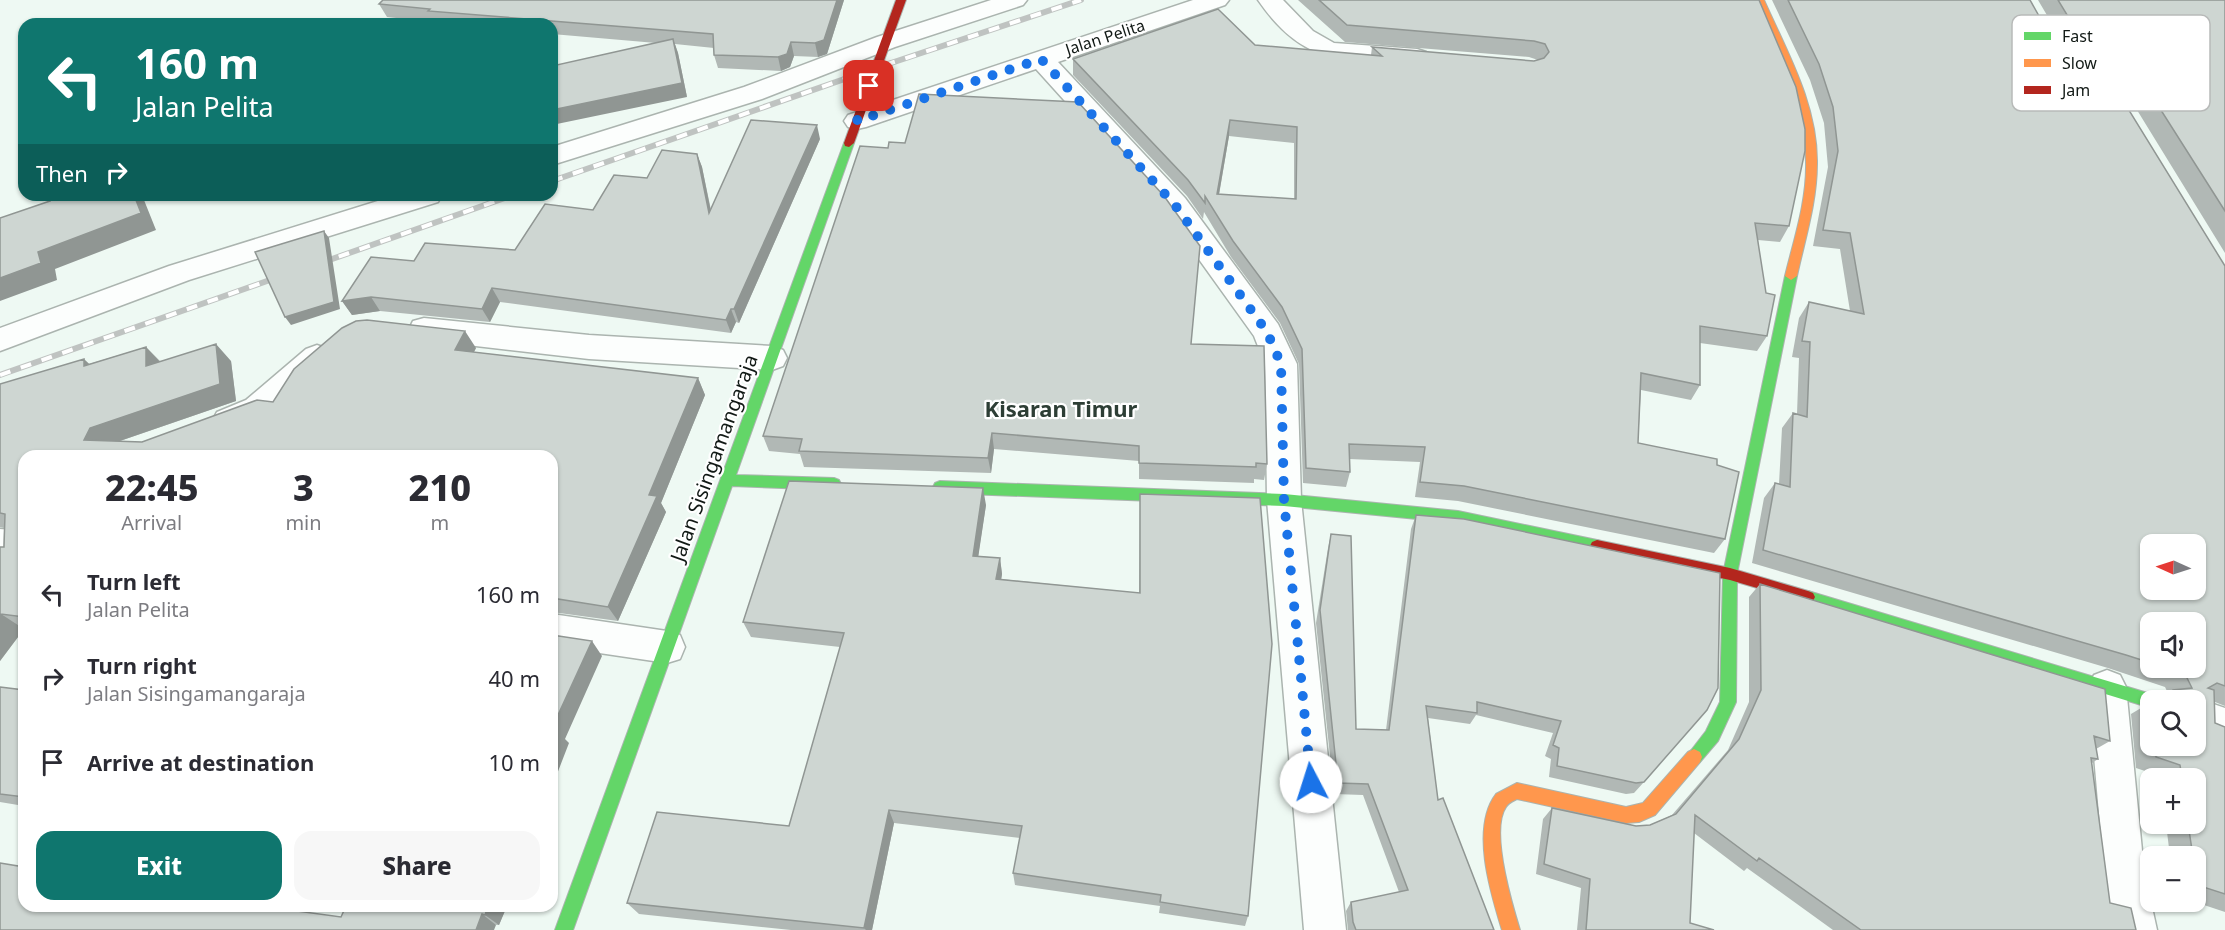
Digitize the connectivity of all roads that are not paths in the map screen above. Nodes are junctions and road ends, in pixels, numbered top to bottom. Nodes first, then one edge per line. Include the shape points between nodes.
1 (901, 0) edge
2 (1015, 0) edge
3 (1217, 0) edge
4 (1270, 0) edge
5 (1759, 0) edge
6 (886, 42) junction
7 (1041, 59) junction
8 (1435, 59) edge
9 (857, 121) junction
10 (558, 154) edge
11 (379, 202) edge
12 (391, 326) edge
13 (343, 336) edge
14 (0, 340) edge
15 (772, 358) junction
16 (204, 429) edge
17 (728, 480) junction
18 (846, 484) edge
19 (929, 487) edge
20 (1284, 500) junction
21 (0, 544) edge
22 (18, 546) edge
23 (1730, 574) junction
24 (558, 631) edge
25 (667, 647) junction
26 (2107, 687) junction
27 (2140, 698) edge
28 (2206, 719) edge
29 (2225, 726) edge
30 (564, 930) edge
31 (1325, 930) edge
32 (1511, 930) edge
33 (2136, 930) edge

1 - 6 street, Jalan Sisingamangaraja
2 - 6 street
3 - 7 street, Jalan Pelita
4 - 8 street via 1319,47
5 - 23 street via 1803,107 1812,160
6 - 9 street, Jalan Sisingamangaraja
6 - 10 street via 753,93
7 - 9 street, Jalan Pelita
7 - 20 street via 1175,205 1267,332 1281,364
9 - 15 street, Jalan Sisingamangaraja
11 - 14 street
12 - 15 street via 589,346
13 - 16 street via 257,409
15 - 17 street, Jalan Sisingamangaraja
17 - 18 street
17 - 25 street, Jalan Sisingamangaraja
19 - 20 street
20 - 23 street via 1458,517
20 - 31 street
21 - 22 street
23 - 26 street
23 - 32 street via 1728,702 1712,736 1649,810 1626,815 1517,791 1498,804 1496,863
24 - 25 street
25 - 30 street, Jalan Sisingamangaraja
26 - 27 street
26 - 33 street via 2124,871
28 - 29 street

